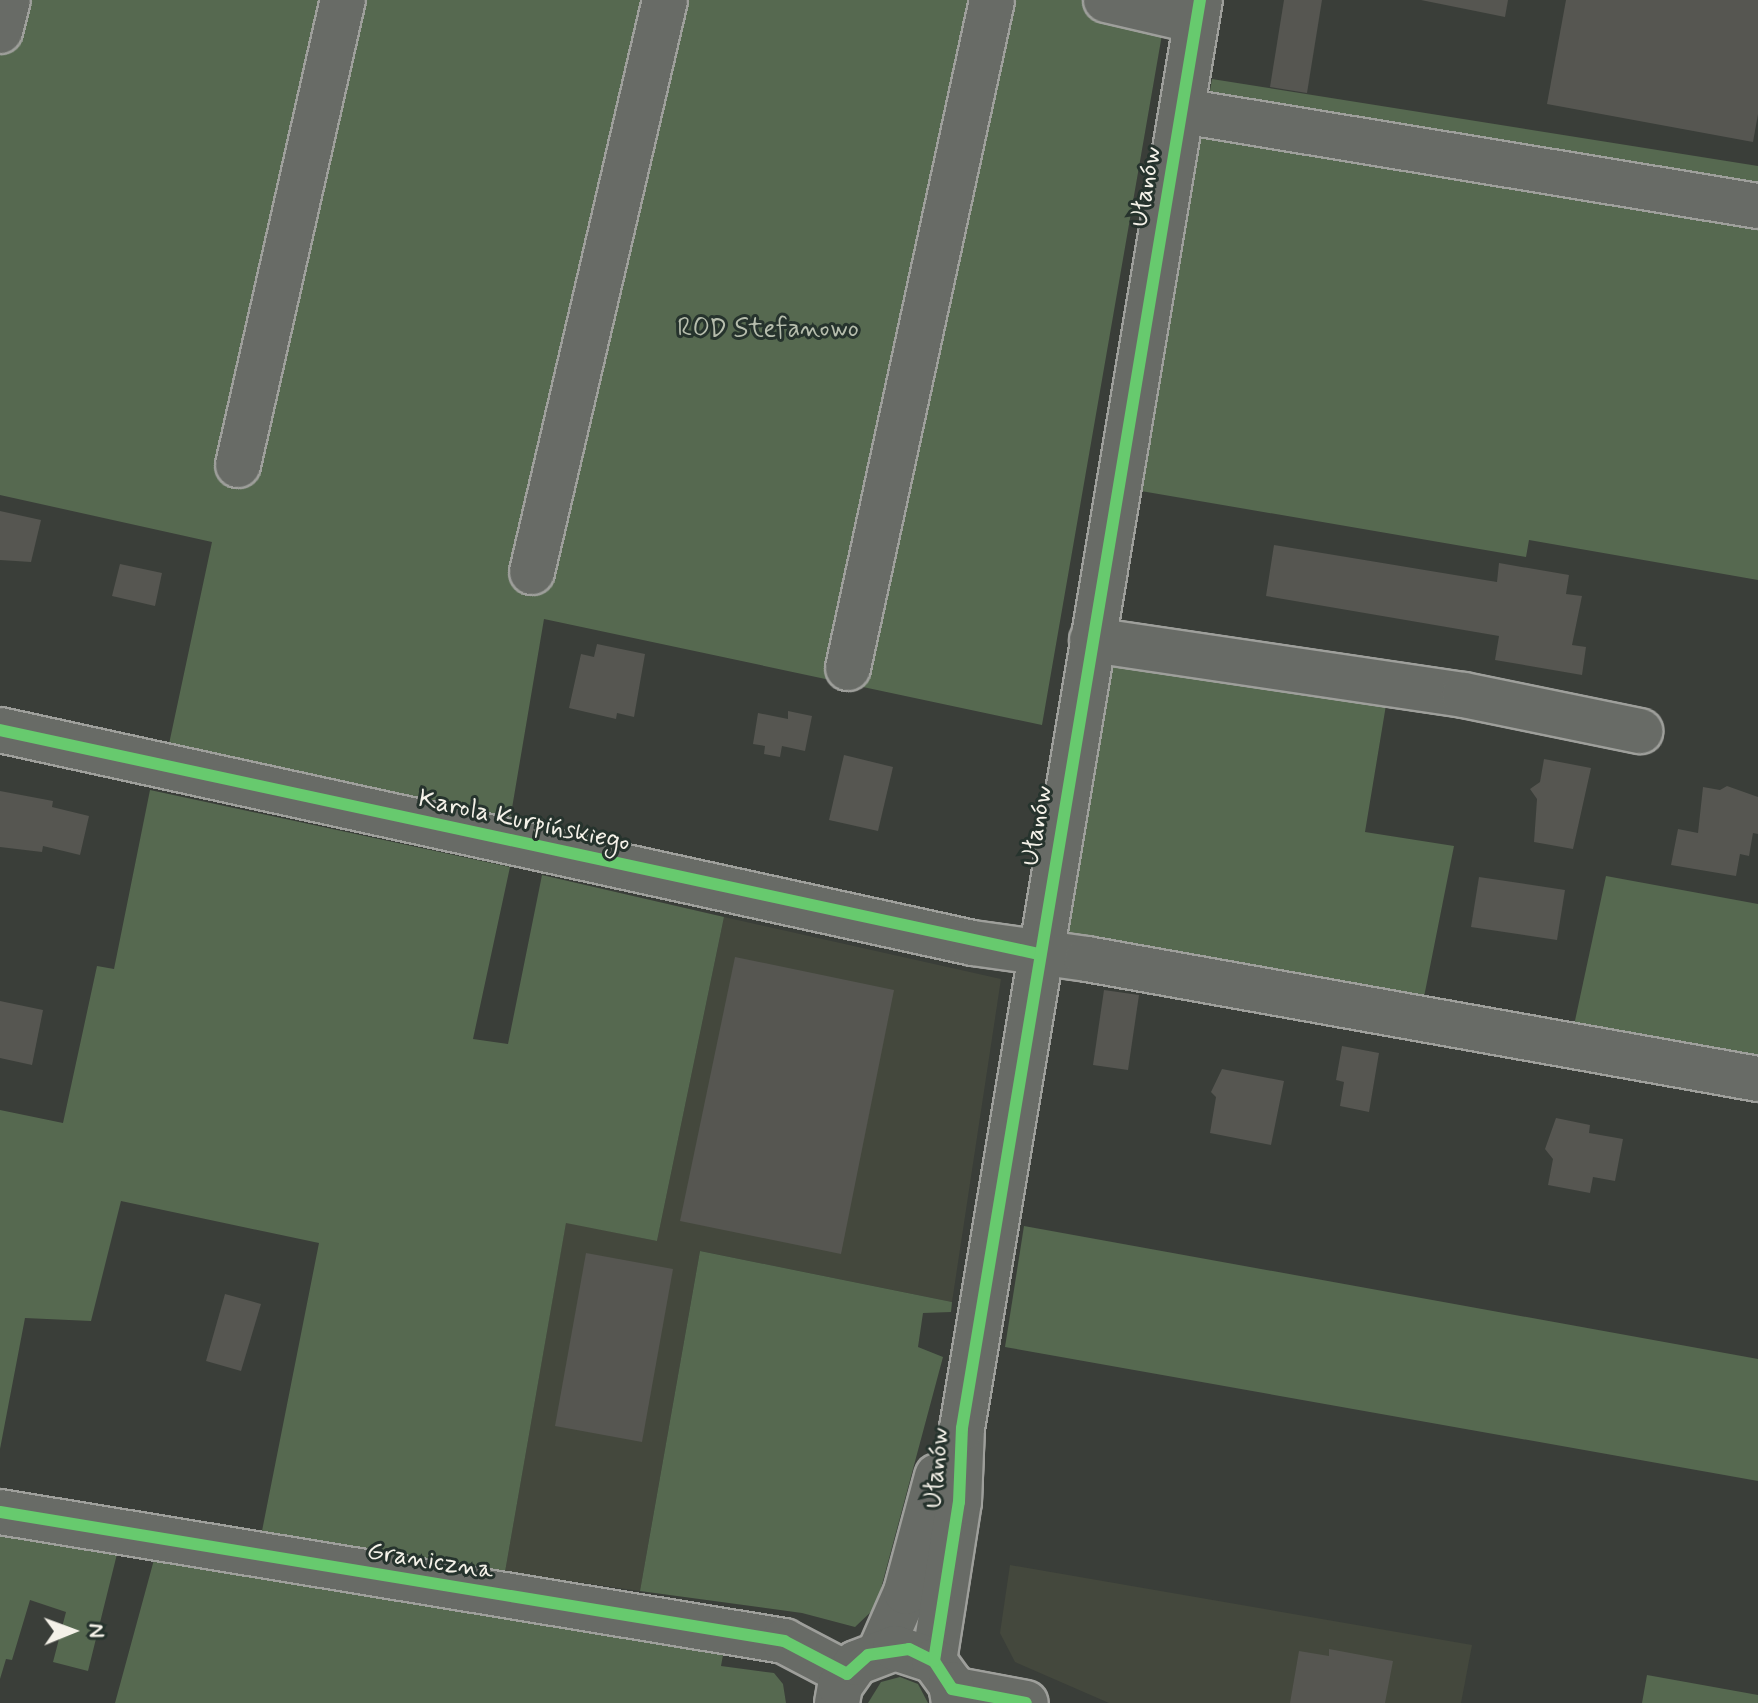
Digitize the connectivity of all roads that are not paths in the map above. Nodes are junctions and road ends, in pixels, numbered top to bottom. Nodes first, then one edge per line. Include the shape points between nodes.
1 (8, 0) edge
2 (343, 0) edge
3 (665, 0) edge
4 (992, 0) edge
5 (1106, 0) edge
6 (1198, 10) edge
7 (0, 31) edge
8 (1182, 111) junction
9 (1758, 206) edge
10 (238, 465) dead end
11 (532, 572) dead end
12 (1092, 640) junction
13 (848, 668) dead end
14 (0, 730) edge
15 (1640, 731) dead end
16 (1039, 954) junction
17 (1758, 1079) edge
18 (962, 1428) junction
19 (0, 1512) edge
20 (855, 1675) edge
21 (947, 1684) edge
22 (1026, 1703) edge

1 - 7 street
2 - 10 street
3 - 11 street
4 - 13 street
5 - 6 street
6 - 8 street, Ułanów
8 - 9 street
8 - 12 street, Ułanów
12 - 15 street via 1464,695
12 - 16 street, Ułanów
14 - 16 street, Karola Kurpińskiego
16 - 17 street, Karola Kurpińskiego
16 - 18 street, Ułanów
18 - 20 street, Ułanów via 945,1455 906,1592
18 - 21 street, Ułanów
19 - 20 street, Graniczna via 784,1641
20 - 21 street via 909,1649
21 - 22 street

